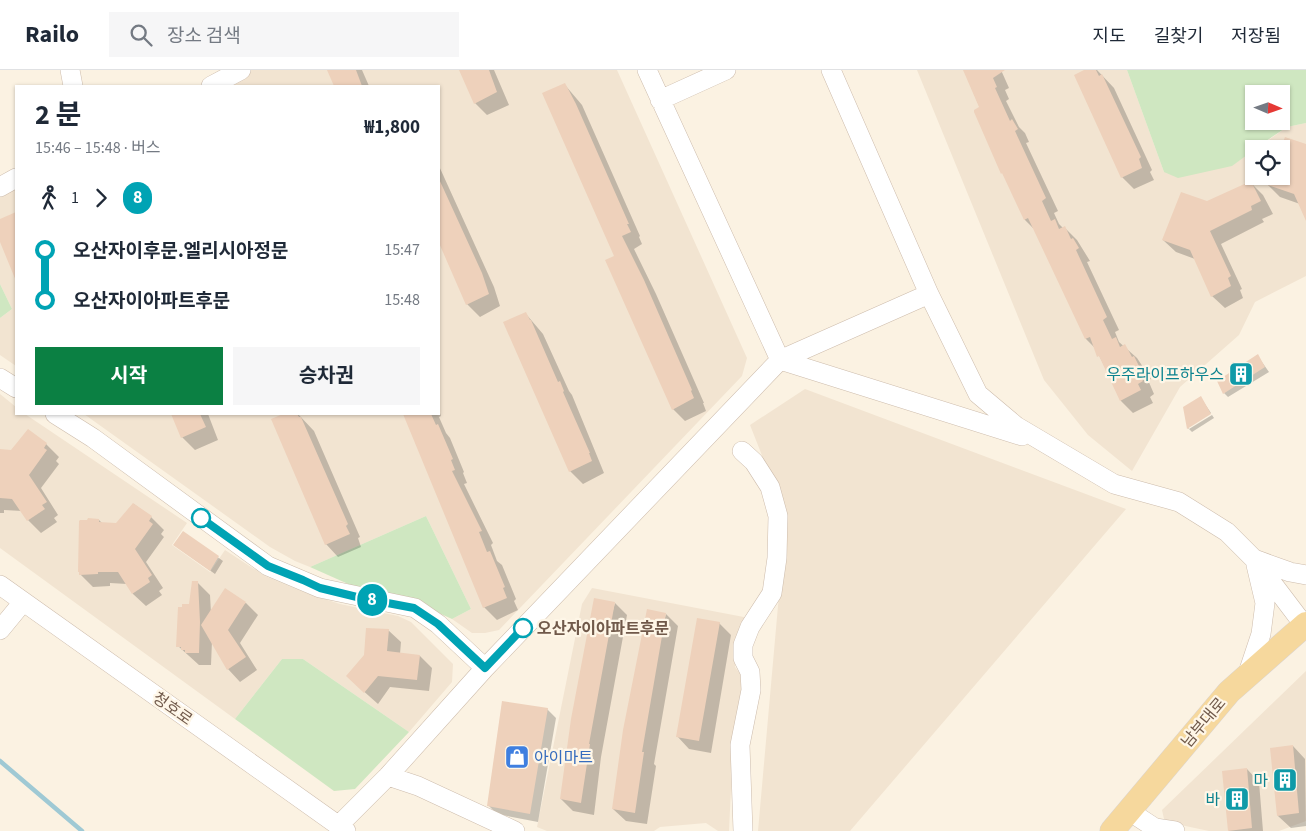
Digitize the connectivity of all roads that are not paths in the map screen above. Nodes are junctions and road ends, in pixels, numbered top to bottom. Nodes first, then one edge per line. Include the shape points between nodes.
1 (70, 70) edge
2 (241, 70) edge
3 (647, 70) edge
4 (726, 70) edge
5 (831, 70) edge
6 (73, 85) edge
7 (213, 85) edge
8 (660, 100) junction
9 (15, 179) edge
10 (0, 187) edge
11 (929, 294) junction
12 (780, 360) junction
13 (0, 378) edge
14 (15, 387) edge
15 (978, 394) junction
16 (57, 415) edge
17 (965, 418) junction
18 (1045, 443) junction
19 (742, 451) dead end
20 (1254, 559) junction
21 (1306, 575) edge
22 (0, 584) edge
23 (23, 602) junction
24 (1305, 624) edge
25 (0, 630) edge
26 (485, 668) junction
27 (1247, 676) junction
28 (388, 776) junction
29 (1130, 811) junction
30 (342, 828) edge
31 (515, 831) edge
32 (743, 831) edge
33 (1112, 831) edge
34 (1175, 831) edge

1 - 6 street
2 - 7 street
3 - 8 street
4 - 8 street
5 - 11 street
8 - 12 street
9 - 10 street
11 - 12 street
11 - 15 street
12 - 17 street
12 - 26 street
13 - 14 street
15 - 17 street
15 - 18 street via 1016,426
16 - 26 street via 268,566 320,588 414,608 438,624
17 - 18 street
18 - 20 street via 1114,484 1179,502 1227,532
19 - 32 street via 754,462 770,487 778,516 772,593 750,627 743,645 751,690 740,745
20 - 21 street
20 - 24 street
20 - 27 street via 1265,603 1261,634
22 - 23 street, 청호로
23 - 25 street
23 - 30 street, 청호로
24 - 27 main road, 남부대로
26 - 28 street
27 - 29 main road, 남부대로 via 1229,692
28 - 30 street
28 - 31 street via 418,786
29 - 33 main road, 남부대로
29 - 34 street via 1155,828

